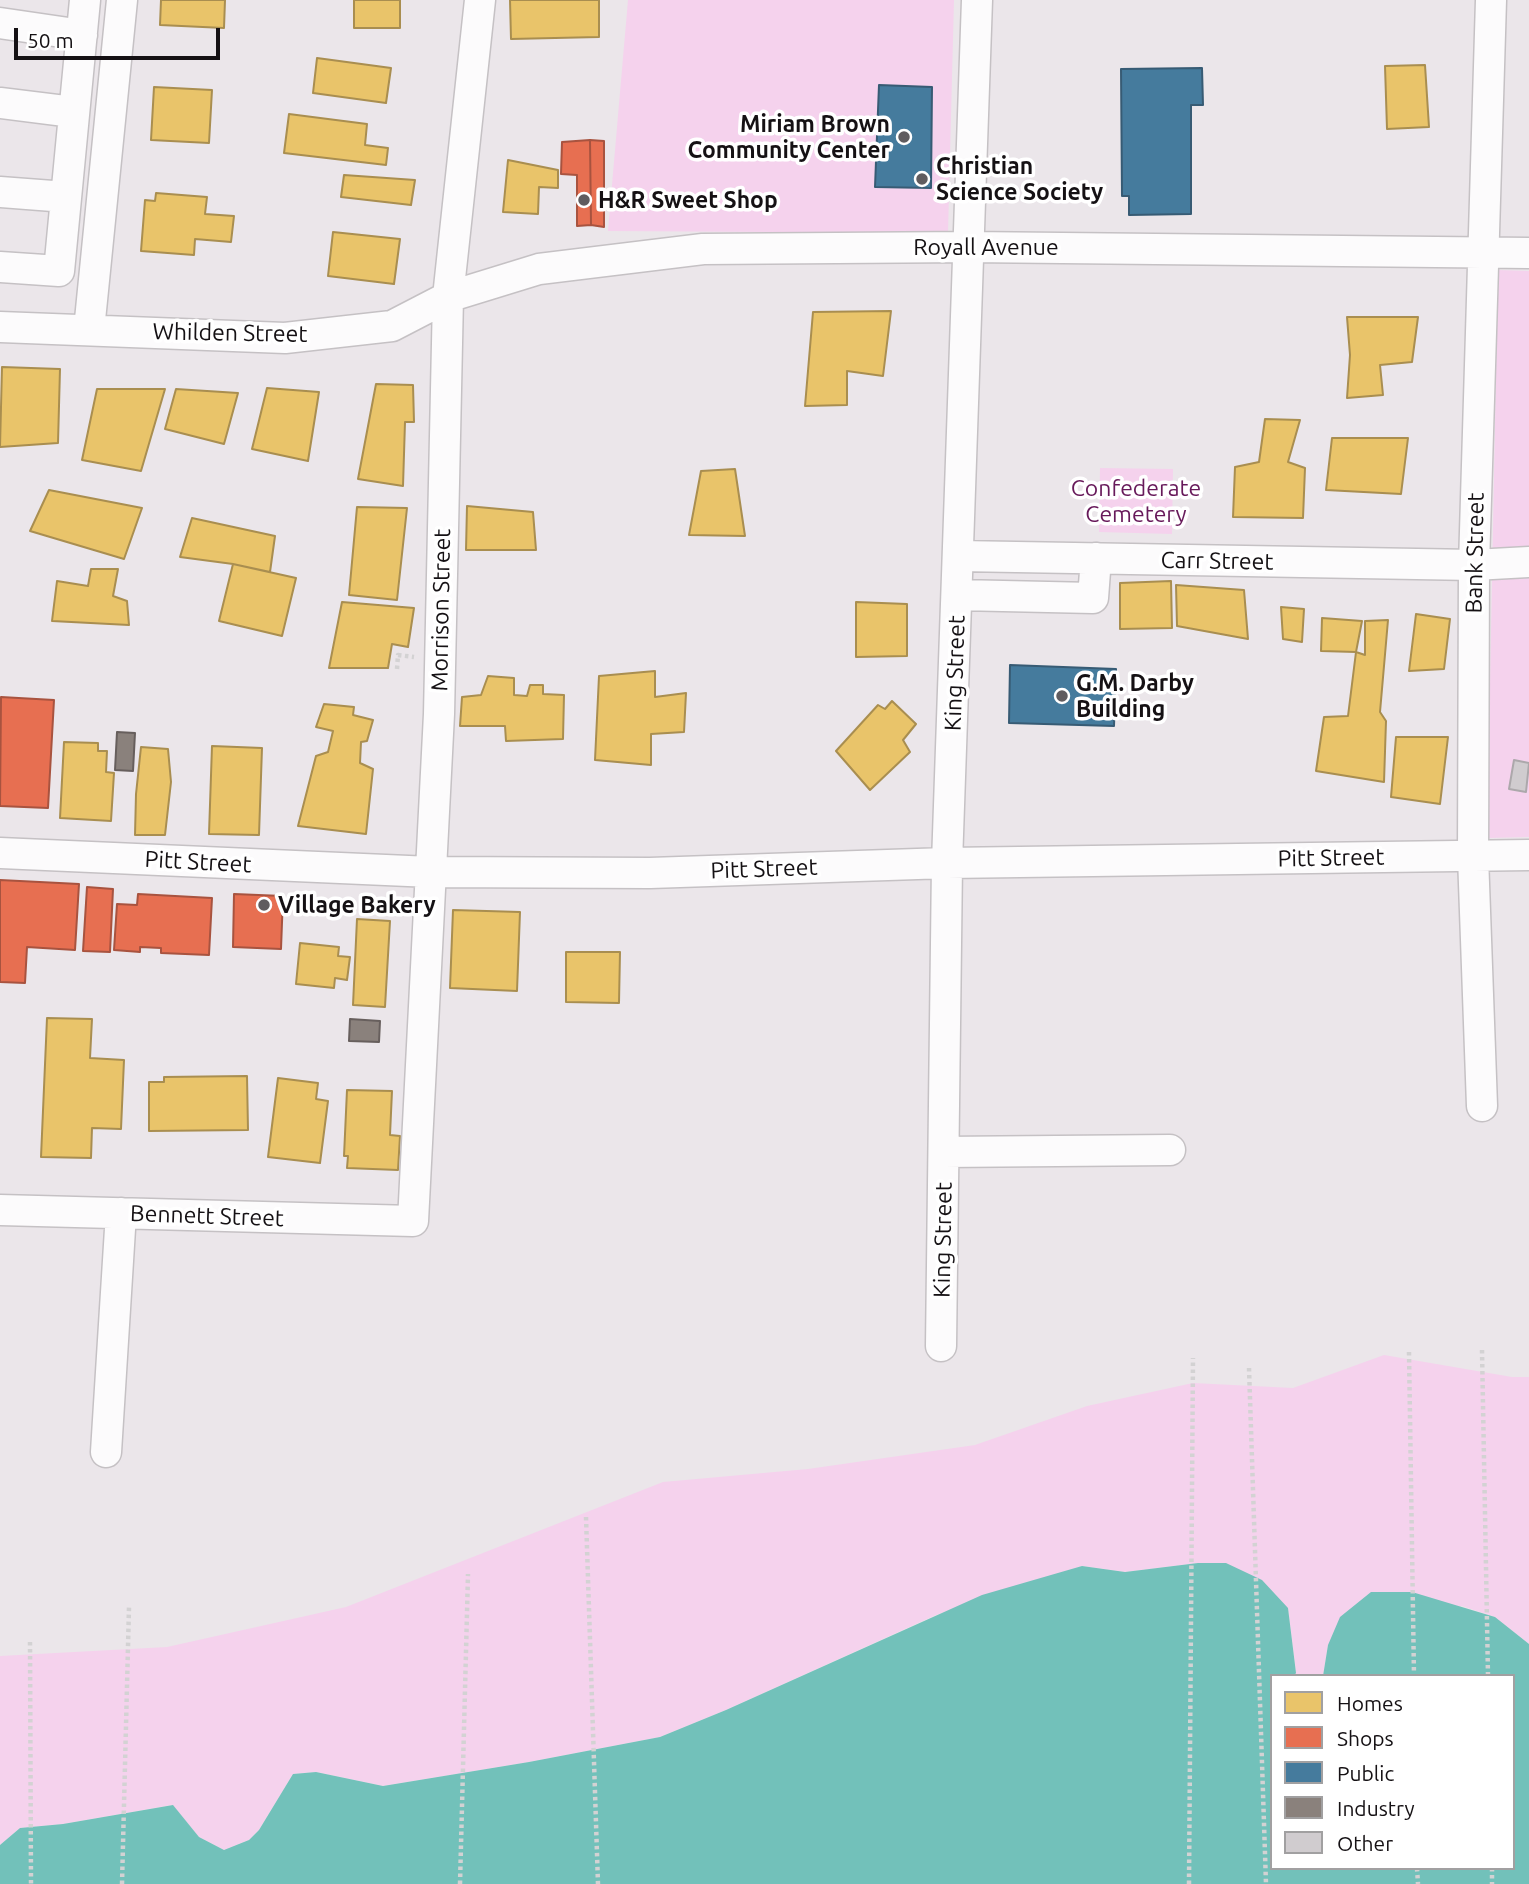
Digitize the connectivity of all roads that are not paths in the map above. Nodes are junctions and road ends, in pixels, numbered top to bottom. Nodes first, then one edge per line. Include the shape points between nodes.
1 (85, 0) edge
2 (122, 0) edge
3 (480, 0) edge
4 (977, 0) edge
5 (1491, 0) edge
6 (0, 23) edge
7 (82, 35) junction
8 (0, 103) edge
9 (73, 112) junction
10 (0, 192) edge
11 (66, 197) junction
12 (969, 247) junction
13 (1483, 252) junction
14 (1529, 253) edge
15 (0, 267) edge
16 (447, 297) junction
17 (0, 327) edge
18 (89, 330) junction
19 (960, 556) junction
20 (1096, 558) junction
21 (1529, 562) edge
22 (1474, 565) junction
23 (958, 595) junction
24 (0, 853) edge
25 (1529, 855) edge
26 (1473, 856) junction
27 (947, 863) junction
28 (431, 872) junction
29 (1482, 1106) dead end
30 (1170, 1150) dead end
31 (944, 1152) junction
32 (0, 1210) edge
33 (121, 1213) junction
34 (413, 1221) joint
35 (941, 1346) dead end
36 (106, 1452) dead end

1 - 7 street
2 - 18 street
3 - 16 street, Morrison Street
4 - 12 street, King Street
5 - 13 street, Bank Street
6 - 7 street
7 - 9 street
8 - 9 street
9 - 11 street
10 - 11 street
11 - 15 street via 59,271
12 - 13 street, Royall Avenue
12 - 16 street, Royall Avenue via 703,249 539,269
12 - 19 street, King Street
13 - 14 street, Royall Avenue
13 - 22 street, Bank Street
16 - 18 street, Whilden Street via 392,326 285,338
16 - 28 street, Morrison Street via 439,714
17 - 18 street, Whilden Street
19 - 20 street, Carr Street
19 - 23 street, King Street
20 - 22 street, Carr Street
20 - 23 street via 1093,597
21 - 22 street, Carr Street
22 - 26 street, Bank Street
23 - 27 street, King Street
24 - 28 street, Pitt Street
25 - 26 street, Pitt Street
26 - 27 street, Pitt Street
26 - 29 street, Bank Street
27 - 28 street, Pitt Street via 650,873
27 - 31 street, King Street
28 - 34 street, Morrison Street
30 - 31 street
31 - 35 street, King Street
32 - 33 street, Bennett Street
33 - 34 street, Bennett Street
33 - 36 street

